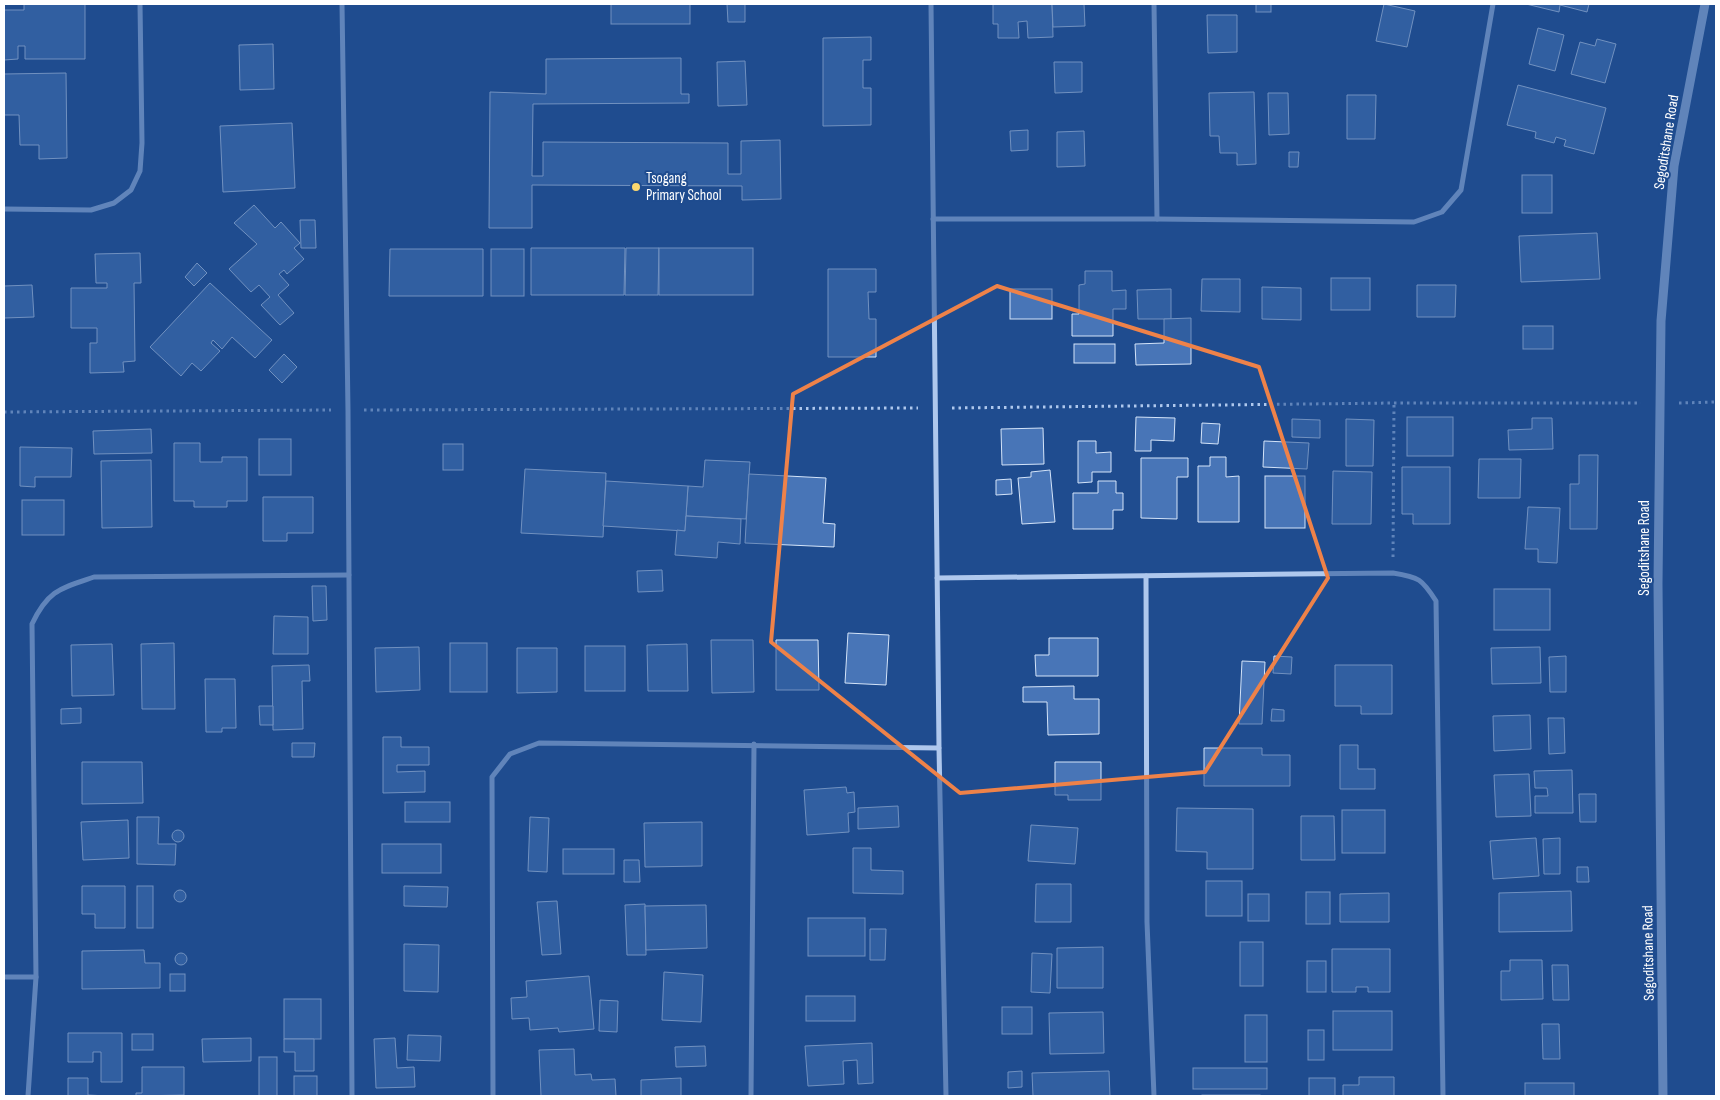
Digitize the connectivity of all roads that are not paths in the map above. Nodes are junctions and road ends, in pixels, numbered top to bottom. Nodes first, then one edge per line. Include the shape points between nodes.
1 (140, 4) edge
2 (342, 4) edge
3 (931, 4) edge
4 (1154, 4) edge
5 (1493, 4) edge
6 (1705, 4) edge
7 (4, 209) edge
8 (933, 219) junction
9 (1157, 219) junction
10 (349, 575) junction
11 (1146, 576) junction
12 (937, 578) junction
13 (754, 744) junction
14 (939, 748) junction
15 (36, 977) junction
16 (4, 978) edge
17 (28, 1096) edge
18 (352, 1096) edge
19 (493, 1096) edge
20 (751, 1096) edge
21 (946, 1096) edge
22 (1154, 1096) edge
23 (1443, 1096) edge
24 (1663, 1096) edge

1 - 7 street via 142,143 140,171 131,190 114,203 91,210
2 - 10 street
3 - 8 street
4 - 9 street
5 - 9 street via 1461,190 1442,212 1414,222
6 - 24 street, Segoditshane Road via 1674,166 1661,321 1658,403
8 - 9 street
8 - 12 street
10 - 15 street via 94,577 57,590 40,605 32,624
10 - 18 street
11 - 12 street
11 - 22 street via 1147,922
11 - 23 street via 1393,573 1410,575 1425,582 1436,601
12 - 14 street
13 - 14 street
13 - 19 street via 539,743 510,754 492,777
13 - 20 street
14 - 21 street
15 - 16 street
15 - 17 street

